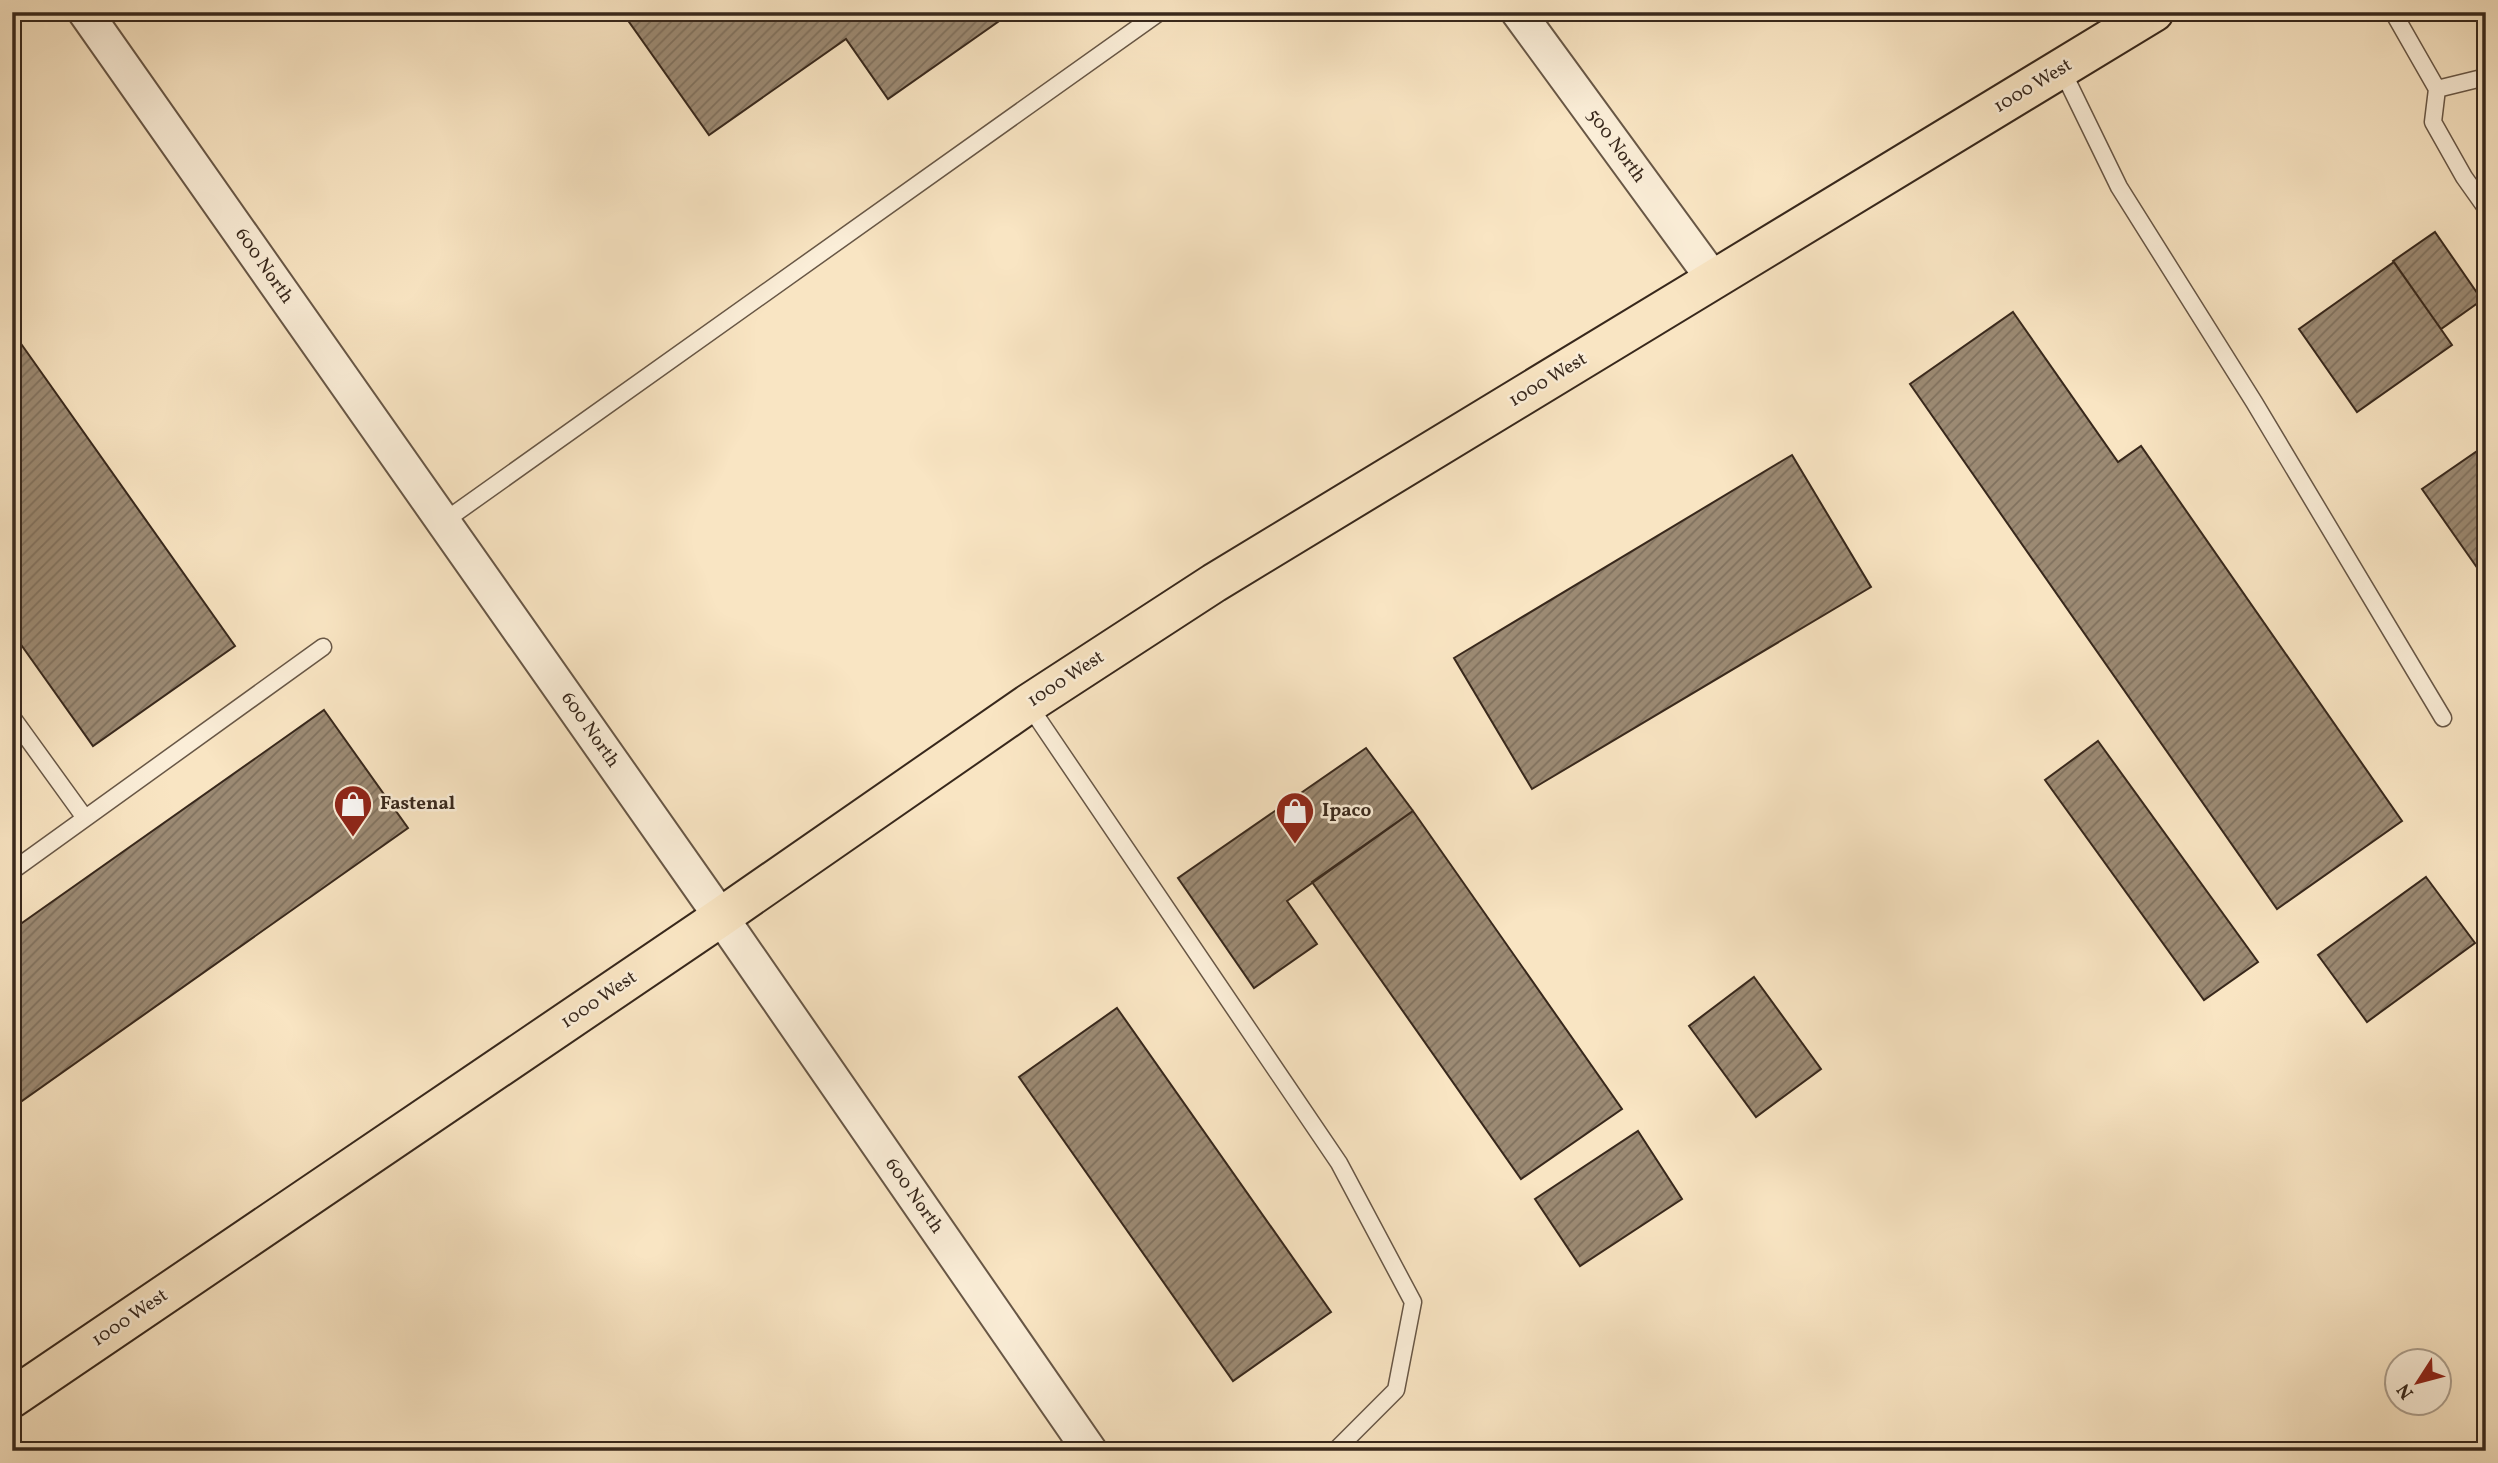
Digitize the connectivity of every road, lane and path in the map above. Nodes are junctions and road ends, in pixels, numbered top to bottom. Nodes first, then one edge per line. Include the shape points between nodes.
1 (85, 12) edge
2 (1160, 12) edge
3 (1518, 12) edge
4 (2154, 12) edge
5 (2393, 12) edge
6 (2061, 68) junction
7 (2486, 77) edge
8 (2437, 89) junction
9 (2486, 208) edge
10 (1714, 280) junction
11 (443, 522) junction
12 (323, 647) dead end
13 (1028, 704) junction
14 (12, 717) edge
15 (2443, 718) dead end
16 (85, 818) junction
17 (12, 871) edge
18 (721, 917) junction
19 (12, 1398) edge
20 (1090, 1451) edge
21 (1335, 1451) edge

1 - 11 street, 600 North
2 - 11 lane
3 - 10 street, 500 North
4 - 6 main road, 1000 West
5 - 8 lane
6 - 10 main road, 1000 West
6 - 15 lane via 2119,187
7 - 8 lane
8 - 9 lane via 2433,122
10 - 13 main road, 1000 West via 1261,553
11 - 18 street, 600 North
12 - 16 lane
13 - 18 main road, 1000 West
13 - 21 lane via 1339,1163 1413,1302 1396,1391
14 - 16 lane
16 - 17 lane
18 - 19 main road, 1000 West
18 - 20 street, 600 North

